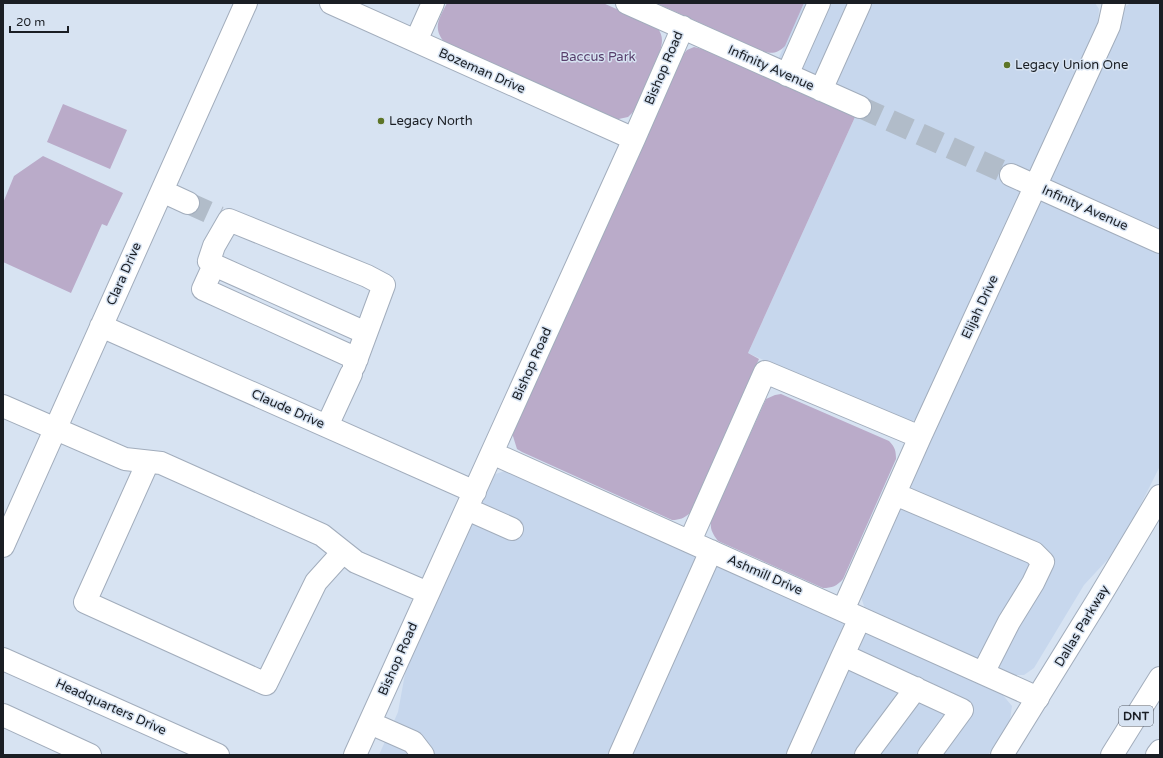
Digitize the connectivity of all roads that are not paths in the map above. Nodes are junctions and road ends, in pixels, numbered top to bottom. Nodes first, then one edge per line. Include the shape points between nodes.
1 (246, 3) edge
2 (331, 3) edge
3 (433, 3) edge
4 (627, 3) edge
5 (819, 3) edge
6 (860, 3) edge
7 (1114, 3) edge
8 (682, 27) junction
9 (416, 41) junction
10 (787, 74) junction
11 (821, 90) junction
12 (860, 107) tunnel mouth
13 (634, 139) junction
14 (1011, 175) tunnel mouth
15 (1036, 186) junction
16 (162, 191) junction
17 (188, 203) tunnel mouth
18 (1160, 242) edge
19 (214, 265) junction
20 (101, 326) junction
21 (366, 333) junction
22 (354, 366) junction
23 (3, 407) edge
24 (327, 426) junction
25 (55, 430) junction
26 (920, 437) junction
27 (492, 453) junction
28 (148, 462) junction
29 (895, 494) junction
30 (1160, 496) edge
31 (471, 500) junction
32 (512, 529) dead end
33 (690, 541) junction
34 (3, 546) edge
35 (711, 551) junction
36 (343, 552) junction
37 (428, 593) junction
38 (852, 614) junction
39 (843, 655) junction
40 (3, 659) edge
41 (983, 673) junction
42 (1160, 678) edge
43 (916, 688) junction
44 (1038, 698) junction
45 (3, 715) edge
46 (370, 722) junction
47 (1160, 751) edge
48 (90, 755) edge
49 (218, 755) edge
50 (355, 755) edge
51 (423, 755) edge
52 (620, 755) edge
53 (798, 755) edge
54 (866, 755) edge
55 (929, 755) edge
56 (1002, 755) edge
57 (1112, 755) edge
58 (1157, 755) edge

1 - 16 main road, Clara Drive
2 - 9 main road, Bozeman Drive
3 - 9 main road
4 - 8 main road, Bishop Road
5 - 10 main road
6 - 11 main road
7 - 15 main road, Elijah Drive via 1108,26
8 - 10 main road, Infinity Avenue
8 - 13 main road, Bishop Road
9 - 13 main road, Bozeman Drive
10 - 11 main road, Infinity Avenue
11 - 12 main road, Infinity Avenue
13 - 27 main road, Bishop Road
14 - 15 main road, Infinity Avenue
15 - 18 main road, Infinity Avenue
15 - 26 main road, Elijah Drive
16 - 17 main road
16 - 20 main road, Clara Drive
19 - 21 main road
19 - 21 main road via 209,261 224,218 367,276 384,284
19 - 22 main road via 203,289
20 - 24 main road, Claude Drive
20 - 25 main road, Clara Drive
21 - 22 main road
22 - 24 main road
23 - 25 main road
24 - 31 main road, Claude Drive
25 - 28 main road via 125,460
25 - 34 main road, Clara Drive
26 - 29 main road, Elijah Drive
26 - 33 main road via 765,372
27 - 31 main road, Bishop Road
27 - 33 main road, Ashmill Drive
28 - 36 main road via 161,463 322,534
28 - 36 main road via 85,602 266,684 316,582
29 - 38 main road, Elijah Drive
29 - 41 main road via 1034,553 1043,562
30 - 44 main road, Dallas Parkway
31 - 32 main road, Claude Drive
31 - 37 main road, Bishop Road
33 - 35 main road, Ashmill Drive
35 - 38 main road, Ashmill Drive
35 - 52 main road
36 - 37 main road via 356,562
37 - 46 main road, Bishop Road
38 - 39 main road, Elijah Drive
38 - 41 main road, Ashmill Drive
39 - 43 main road
39 - 53 main road, Elijah Drive
40 - 49 main road, Headquarters Drive
41 - 44 main road, Ashmill Drive
42 - 57 main road, DNT
43 - 54 main road
43 - 55 main road via 962,710
44 - 56 main road, Dallas Parkway
45 - 48 main road
46 - 50 main road, Bishop Road
46 - 51 main road via 413,742
47 - 58 main road

